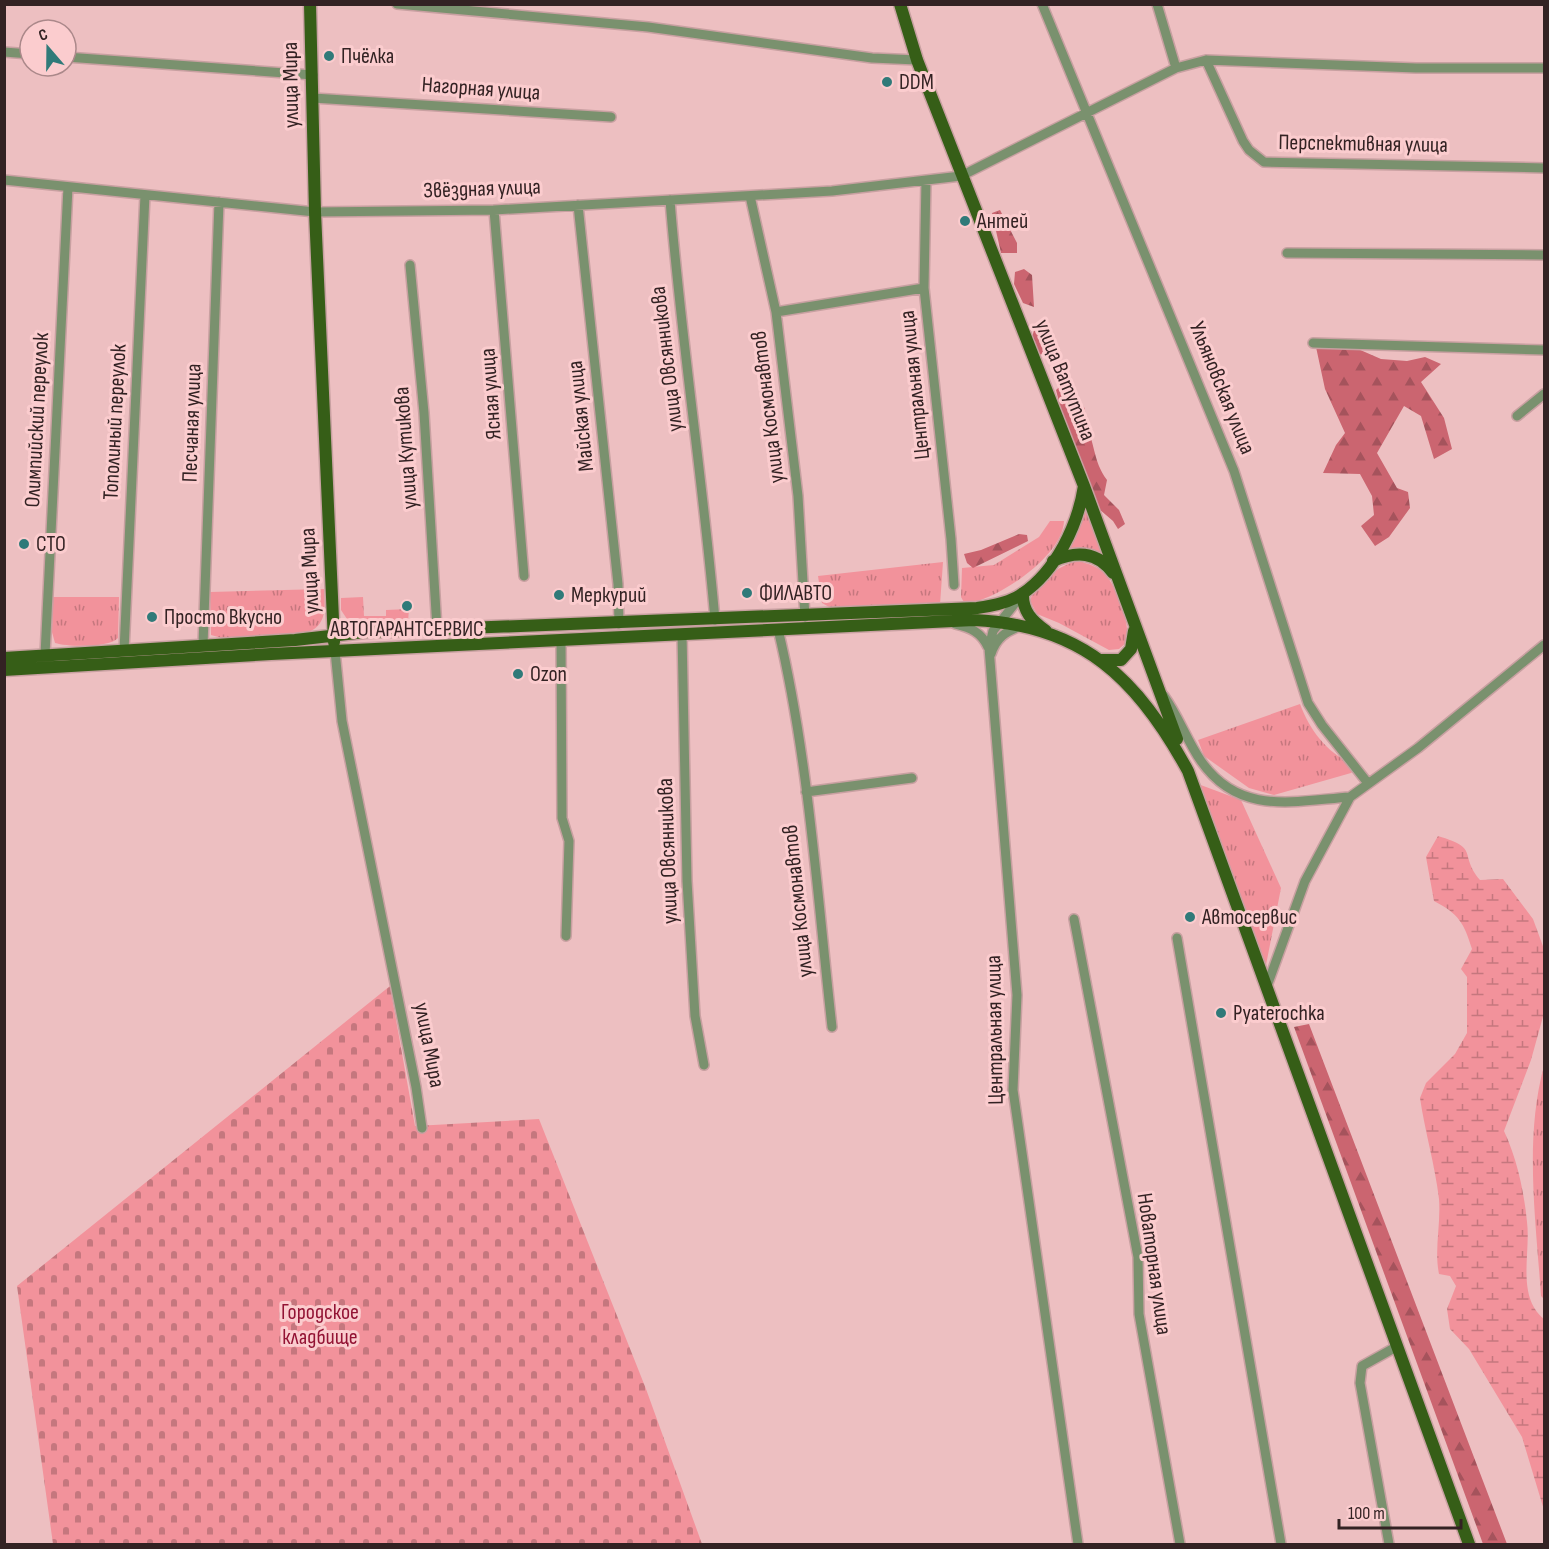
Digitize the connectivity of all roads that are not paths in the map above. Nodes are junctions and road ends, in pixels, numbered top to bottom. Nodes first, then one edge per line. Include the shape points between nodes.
1 (310, 4) edge
2 (397, 4) edge
3 (900, 4) edge
4 (1042, 4) edge
5 (1157, 4) edge
6 (78, 58) edge
7 (916, 60) junction
8 (1206, 60) junction
9 (1176, 68) junction
10 (1545, 68) edge
11 (313, 75) junction
12 (313, 98) junction
13 (1088, 111) junction
14 (611, 117) dead end
15 (1545, 168) edge
16 (961, 176) junction
17 (4, 180) edge
18 (926, 180) junction
19 (68, 187) junction
20 (145, 195) junction
21 (750, 196) junction
22 (670, 200) junction
23 (219, 202) junction
24 (578, 205) junction
25 (494, 210) junction
26 (315, 212) junction
27 (1287, 253) dead end
28 (1545, 255) edge
29 (410, 265) dead end
30 (924, 288) junction
31 (776, 312) junction
32 (1313, 343) dead end
33 (1545, 350) edge
34 (1545, 394) edge
35 (1516, 416) dead end
36 (1084, 486) junction
37 (1053, 561) junction
38 (524, 576) dead end
39 (1118, 580) junction
40 (954, 585) dead end
41 (1023, 593) junction
42 (805, 617) junction
43 (715, 620) junction
44 (950, 622) junction
45 (1000, 622) junction
46 (619, 624) junction
47 (1134, 625) junction
48 (1022, 626) junction
49 (437, 629) junction
50 (778, 629) junction
51 (1049, 633) junction
52 (682, 634) junction
53 (334, 635) junction
54 (561, 639) junction
55 (203, 645) junction
56 (1545, 645) edge
57 (989, 648) junction
58 (124, 651) junction
59 (335, 651) junction
60 (45, 655) junction
61 (4, 658) edge
62 (989, 659) junction
63 (1099, 659) junction
64 (4, 670) edge
65 (1155, 684) junction
66 (1188, 771) junction
67 (912, 778) dead end
68 (1367, 782) junction
69 (806, 792) junction
70 (1350, 796) junction
71 (1074, 919) dead end
72 (566, 936) dead end
73 (1177, 938) dead end
74 (1267, 986) junction
75 (832, 1027) dead end
76 (704, 1065) dead end
77 (422, 1128) dead end
78 (1396, 1347) junction
79 (1078, 1545) edge
80 (1180, 1545) edge
81 (1281, 1545) edge
82 (1389, 1545) edge
83 (1469, 1545) edge

1 - 11 main road, улица Мира
2 - 7 street via 648,27 872,58
3 - 7 main road, улица Ватутина
4 - 13 street, Ульяновская улица
5 - 9 street
6 - 11 street
7 - 16 main road, улица Ватутина
8 - 9 street
8 - 10 street via 1416,68
8 - 15 street, Перспективная улица via 1243,141 1264,162
9 - 13 street
11 - 12 main road, улица Мира
12 - 14 street, Нагорная улица
12 - 26 main road, улица Мира
13 - 16 street
13 - 68 street, Ульяновская улица via 1234,471 1308,703
16 - 18 street, Звёздная улица
16 - 36 main road, улица Ватутина
17 - 19 street, Звёздная улица
18 - 21 street, Звёздная улица
18 - 30 street, Центральная улица
19 - 20 street, Звёздная улица
19 - 60 street, Олимпийский переулок
20 - 23 street, Звёздная улица
20 - 58 street, Тополиный переулок
21 - 22 street, Звёздная улица
21 - 31 street, улица Космонавтов
22 - 24 street, Звёздная улица
22 - 43 street, улица Овсянникова
23 - 26 street, Звёздная улица
23 - 55 street, Песчаная улица
24 - 25 street, Звёздная улица
24 - 46 street, Майская улица
25 - 26 street, Звёздная улица
25 - 38 street, Ясная улица
26 - 53 main road, улица Мира
27 - 28 street
29 - 49 street, улица Кутикова via 424,413
30 - 31 street
30 - 40 street, Центральная улица
31 - 42 street, улица Космонавтов via 798,496
32 - 33 street
34 - 35 street
36 - 37 main road via 1075,526
36 - 39 main road, улица Ватутина
37 - 39 main road via 1071,554 1088,555 1101,561
37 - 41 main road
39 - 47 main road, улица Ватутина
41 - 42 main road via 1009,601 977,608
41 - 45 street, Центральная улица
41 - 51 main road via 1023,605 1029,616
42 - 43 main road
43 - 46 main road
44 - 45 main road
44 - 50 main road
44 - 57 street via 972,628
45 - 48 main road
45 - 57 street, Центральная улица
46 - 49 main road
47 - 63 main road via 1134,640 1126,656 1113,661
47 - 65 main road, улица Ватутина
48 - 51 main road
48 - 62 street via 999,639
49 - 53 main road
50 - 52 main road
50 - 69 street, улица Космонавтов via 791,683
51 - 63 main road
52 - 54 main road
52 - 76 street, улица Овсянникова via 687,880 695,1016
53 - 55 main road
53 - 59 main road, улица Мира
54 - 59 main road
54 - 72 street via 562,818 569,841
55 - 58 main road
56 - 68 street via 1418,748
57 - 62 street, Центральная улица
58 - 60 main road
59 - 64 main road
59 - 77 street, улица Мира via 342,721
60 - 61 main road
62 - 79 street, Центральная улица via 1017,995 1013,1090
63 - 66 main road via 1153,712
65 - 66 main road, улица Ватутина
65 - 70 street via 1209,771 1245,796 1271,803
66 - 74 main road
67 - 69 street
68 - 70 street
69 - 75 street, улица Космонавтов
70 - 74 street via 1305,881
71 - 80 street, Новаторная улица via 1138,1257 1139,1314
73 - 81 street
74 - 78 main road
78 - 82 street via 1362,1366 1360,1383
78 - 83 main road

